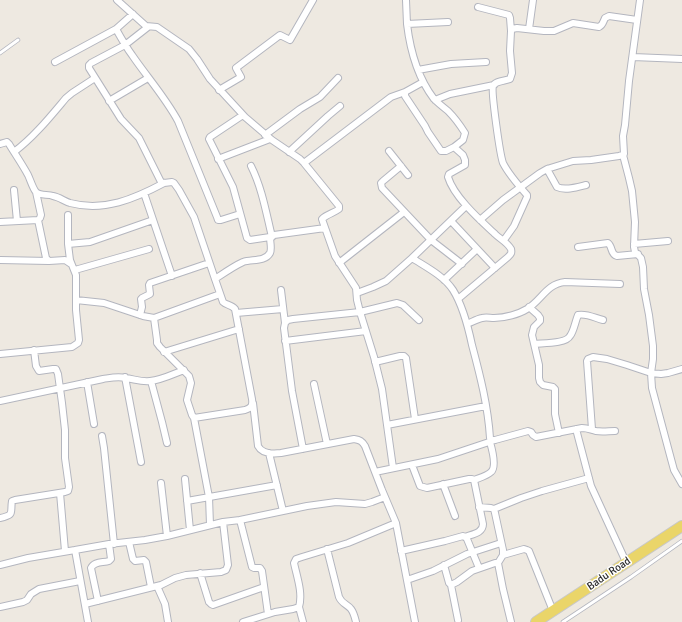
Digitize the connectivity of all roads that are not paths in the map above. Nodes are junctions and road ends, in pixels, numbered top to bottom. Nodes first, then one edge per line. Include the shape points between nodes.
1 (116, 0) edge
2 (313, 0) edge
3 (406, 0) edge
4 (533, 0) edge
5 (640, 0) edge
6 (478, 7) dead end
7 (133, 14) junction
8 (637, 20) junction
9 (448, 22) dead end
10 (407, 24) junction
11 (148, 27) junction
12 (116, 29) junction
13 (529, 29) junction
14 (511, 31) junction
15 (18, 40) dead end
16 (125, 45) junction
17 (0, 53) edge
18 (633, 57) junction
19 (682, 59) edge
20 (54, 62) dead end
21 (486, 62) dead end
22 (418, 70) junction
23 (94, 78) junction
24 (148, 78) junction
25 (338, 78) dead end
26 (424, 82) junction
27 (494, 85) junction
28 (219, 90) junction
29 (405, 92) junction
30 (435, 100) junction
31 (109, 101) junction
32 (340, 106) dead end
33 (243, 114) junction
34 (265, 135) junction
35 (270, 139) junction
36 (0, 144) edge
37 (454, 147) junction
38 (389, 151) dead end
39 (14, 152) junction
40 (289, 152) junction
41 (623, 155) junction
42 (218, 159) junction
43 (304, 163) junction
44 (251, 166) dead end
45 (400, 166) junction
46 (547, 169) junction
47 (408, 175) dead end
48 (164, 183) junction
49 (586, 185) dead end
50 (521, 188) junction
51 (14, 190) dead end
52 (36, 192) junction
53 (144, 193) junction
54 (466, 206) junction
55 (404, 212) junction
56 (240, 214) junction
57 (68, 215) dead end
58 (38, 220) junction
59 (154, 220) junction
60 (480, 220) junction
61 (451, 221) junction
62 (0, 222) edge
63 (17, 222) junction
64 (325, 228) junction
65 (271, 237) junction
66 (432, 240) junction
67 (504, 240) junction
68 (668, 241) dead end
69 (68, 244) junction
70 (634, 244) junction
71 (578, 247) dead end
72 (149, 249) dead end
73 (477, 249) junction
74 (638, 254) junction
75 (412, 258) junction
76 (0, 260) edge
77 (50, 261) junction
78 (209, 263) junction
79 (339, 263) junction
80 (71, 264) junction
81 (462, 264) junction
82 (495, 268) junction
83 (75, 270) junction
84 (172, 276) junction
85 (215, 278) junction
86 (444, 280) junction
87 (620, 284) dead end
88 (281, 290) dead end
89 (357, 293) junction
90 (220, 294) junction
91 (458, 299) junction
92 (76, 300) junction
93 (530, 307) junction
94 (283, 309) junction
95 (360, 312) junction
96 (236, 313) junction
97 (140, 315) junction
98 (154, 318) junction
99 (419, 320) dead end
100 (603, 320) dead end
101 (285, 323) junction
102 (467, 324) junction
103 (239, 329) junction
104 (366, 331) junction
105 (285, 341) junction
106 (534, 344) junction
107 (34, 350) junction
108 (164, 352) junction
109 (0, 354) edge
110 (375, 362) junction
111 (682, 369) edge
112 (184, 370) junction
113 (651, 373) junction
114 (125, 378) junction
115 (151, 381) junction
116 (87, 382) junction
117 (314, 384) dead end
118 (61, 387) junction
119 (0, 401) edge
120 (253, 403) junction
121 (486, 406) junction
122 (194, 418) junction
123 (415, 420) junction
124 (94, 424) dead end
125 (387, 425) junction
126 (576, 429) junction
127 (592, 429) junction
128 (614, 431) dead end
129 (559, 433) junction
130 (102, 436) dead end
131 (492, 441) junction
132 (167, 443) dead end
133 (327, 444) junction
134 (303, 449) junction
135 (269, 452) junction
136 (141, 462) dead end
137 (412, 465) junction
138 (393, 468) junction
139 (375, 472) junction
140 (589, 478) junction
141 (185, 479) dead end
142 (474, 480) junction
143 (161, 483) dead end
144 (443, 484) junction
145 (682, 484) edge
146 (277, 485) junction
147 (60, 493) junction
148 (209, 497) junction
149 (385, 497) junction
150 (187, 501) junction
151 (479, 507) junction
152 (494, 509) junction
153 (283, 511) junction
154 (454, 516) dead end
155 (0, 518) edge
156 (240, 520) junction
157 (223, 522) junction
158 (396, 523) junction
159 (210, 525) junction
160 (682, 526) edge
161 (190, 530) junction
162 (167, 536) junction
163 (465, 537) junction
164 (682, 541) edge
165 (129, 542) junction
166 (501, 543) junction
167 (112, 544) junction
168 (327, 549) junction
169 (75, 550) junction
170 (65, 551) junction
171 (401, 551) junction
172 (472, 552) junction
173 (503, 555) junction
174 (626, 562) junction
175 (498, 563) junction
176 (0, 565) edge
177 (444, 565) junction
178 (479, 568) junction
179 (200, 573) junction
180 (407, 580) junction
181 (80, 581) junction
182 (451, 585) junction
183 (154, 586) junction
184 (264, 587) junction
185 (98, 601) junction
186 (85, 604) junction
187 (0, 606) edge
188 (299, 607) junction
189 (553, 611) junction
190 (268, 614) junction
191 (458, 620) dead end
192 (88, 622) edge
193 (168, 622) edge
194 (243, 622) edge
195 (303, 622) edge
196 (356, 622) edge
197 (415, 622) edge
198 (511, 622) edge
199 (536, 622) edge
200 (562, 622) edge

1 - 7 street
2 - 28 street via 290,40 280,35 236,68 241,77
3 - 10 street
4 - 13 street
5 - 8 street
6 - 14 street via 509,14
7 - 11 street
7 - 12 street
8 - 13 street via 609,16 599,27 570,23 554,31
8 - 18 street
9 - 10 street
10 - 22 street
11 - 16 street
11 - 28 street via 157,27 189,49
12 - 16 street
12 - 20 street
13 - 14 street via 516,28
14 - 27 street via 512,76
15 - 17 lane
16 - 23 street via 89,65
16 - 24 street
18 - 19 street
18 - 41 street via 623,132
21 - 22 street via 451,64
22 - 26 street
23 - 31 street
23 - 39 street via 66,98 32,137
24 - 31 street
24 - 56 street via 178,121 218,220
25 - 34 street via 320,97
26 - 29 street
26 - 30 street
27 - 30 street via 450,94
27 - 50 street via 501,157
28 - 33 street
29 - 37 street via 405,96 441,151
29 - 43 street via 391,97
30 - 37 street via 460,124 465,133 463,140
31 - 48 street via 139,138 161,182
32 - 40 street
33 - 34 street
33 - 42 street via 210,137
34 - 35 street
35 - 40 street
35 - 42 street
36 - 39 street via 7,142
37 - 54 street via 463,155 464,165 448,177
38 - 45 street
39 - 52 street
40 - 43 street
41 - 46 street via 573,161
41 - 70 street via 632,191
42 - 56 street via 233,187
43 - 64 street via 339,206 337,211 322,219
44 - 65 street via 262,194
45 - 47 street
45 - 55 street via 382,181 381,186
46 - 49 street via 558,189
46 - 50 street
48 - 53 street
48 - 78 street via 172,182 179,190 199,229
50 - 60 street
50 - 67 street via 527,195 526,199 514,226
51 - 63 street
52 - 53 street via 89,207 115,203
52 - 58 street via 41,215
53 - 59 street
54 - 60 street
54 - 61 street
55 - 66 street
55 - 79 street
56 - 65 street via 248,240
57 - 69 street
58 - 63 street
58 - 77 street via 46,258
59 - 69 street via 90,242
59 - 84 street
60 - 67 street
61 - 66 street
61 - 73 street
62 - 63 street
64 - 65 street
64 - 79 street
65 - 85 street via 271,250 266,257 243,262
66 - 75 street
66 - 81 street
67 - 82 street via 512,254
68 - 70 street
69 - 80 street
70 - 74 street
71 - 74 street via 608,243 615,256
72 - 83 street
73 - 81 street
73 - 82 street
74 - 113 street via 643,262 644,289 653,346
75 - 86 street
75 - 89 street via 386,281
76 - 77 street
77 - 80 street via 65,260
78 - 84 street
78 - 85 street
79 - 89 street via 355,284
80 - 83 street
81 - 86 street
82 - 91 street
83 - 92 street
84 - 97 street via 149,284 150,294 141,299
85 - 90 street
86 - 91 street
87 - 93 street via 559,283 549,288
88 - 94 street
89 - 95 street
90 - 96 street via 223,302 233,307
90 - 98 street
91 - 102 street
92 - 97 street via 104,303
92 - 107 street via 78,343 72,346
93 - 102 street via 511,315 483,318
93 - 106 street via 540,318 533,330
94 - 96 street
94 - 101 street
95 - 99 street via 397,303 403,305
95 - 101 street via 293,319
95 - 104 street
96 - 103 street
97 - 98 street
98 - 108 street via 158,343
100 - 106 street via 578,315 571,336 567,339
101 - 105 street
102 - 121 street
103 - 108 street
103 - 120 street
104 - 105 street
104 - 110 street
105 - 134 street
106 - 129 street via 540,382 555,389 555,414
107 - 109 street
107 - 118 street via 38,371 56,369
108 - 112 street
110 - 123 street via 400,356 406,358
110 - 125 street
111 - 113 street via 661,374
112 - 115 street
112 - 122 street via 191,383 187,400
113 - 127 street via 607,359 588,359
113 - 145 street via 652,388 664,437 674,470
114 - 115 street
114 - 116 street
114 - 136 street
115 - 132 street
116 - 118 street
116 - 124 street
117 - 133 street
118 - 119 street
118 - 147 street via 69,487 68,491
120 - 122 street via 250,408 244,410
120 - 135 street via 259,450
121 - 123 street
121 - 131 street
122 - 148 street
123 - 125 street
125 - 138 street
126 - 127 street
126 - 129 street
126 - 140 street
127 - 128 street
129 - 131 street via 536,437 528,431
130 - 167 street
131 - 137 street
131 - 142 street via 493,471
133 - 134 street
133 - 139 street via 359,439 366,446
134 - 135 street via 281,453
135 - 146 street
137 - 138 street
137 - 144 street via 420,486 427,488
138 - 139 street
139 - 149 street
140 - 152 street via 537,492
140 - 174 street
141 - 150 street
142 - 144 street
142 - 151 street
143 - 162 street
144 - 154 street
146 - 148 street
146 - 153 street
147 - 155 street via 12,501 10,515
147 - 170 street
148 - 150 street
148 - 159 street
149 - 153 street via 365,504 336,502
149 - 158 street
150 - 161 street
151 - 152 street
151 - 163 street via 483,528
152 - 166 street
153 - 156 street
156 - 157 street
156 - 184 street via 250,564 262,571
157 - 159 street
157 - 179 street via 228,568 222,572
158 - 168 street
158 - 171 street
159 - 161 street
160 - 174 main road, Badu Road
161 - 162 street
162 - 165 street
163 - 171 street via 460,536
163 - 172 street
164 - 200 lane
165 - 167 street
165 - 183 street via 133,559 146,562
166 - 172 street
166 - 173 street
167 - 169 street
167 - 185 street via 111,559 92,565 91,568
168 - 188 street via 296,559 294,563 301,601
168 - 196 street via 339,598 352,610
169 - 170 street
169 - 181 street
170 - 176 street
171 - 180 street
172 - 177 street
172 - 178 street
173 - 175 street
173 - 189 street via 524,549 529,551
174 - 189 main road, Badu Road
175 - 178 street
175 - 198 street
177 - 180 street
177 - 182 street
178 - 182 street
179 - 183 street via 181,576
179 - 184 street via 209,602 213,605
180 - 197 street
181 - 186 street
181 - 187 street via 39,589 23,602
182 - 191 street
183 - 185 street
183 - 193 street via 165,604
184 - 190 street
185 - 186 street
186 - 192 street
188 - 190 street
188 - 195 street
189 - 199 main road, Badu Road
190 - 194 street

